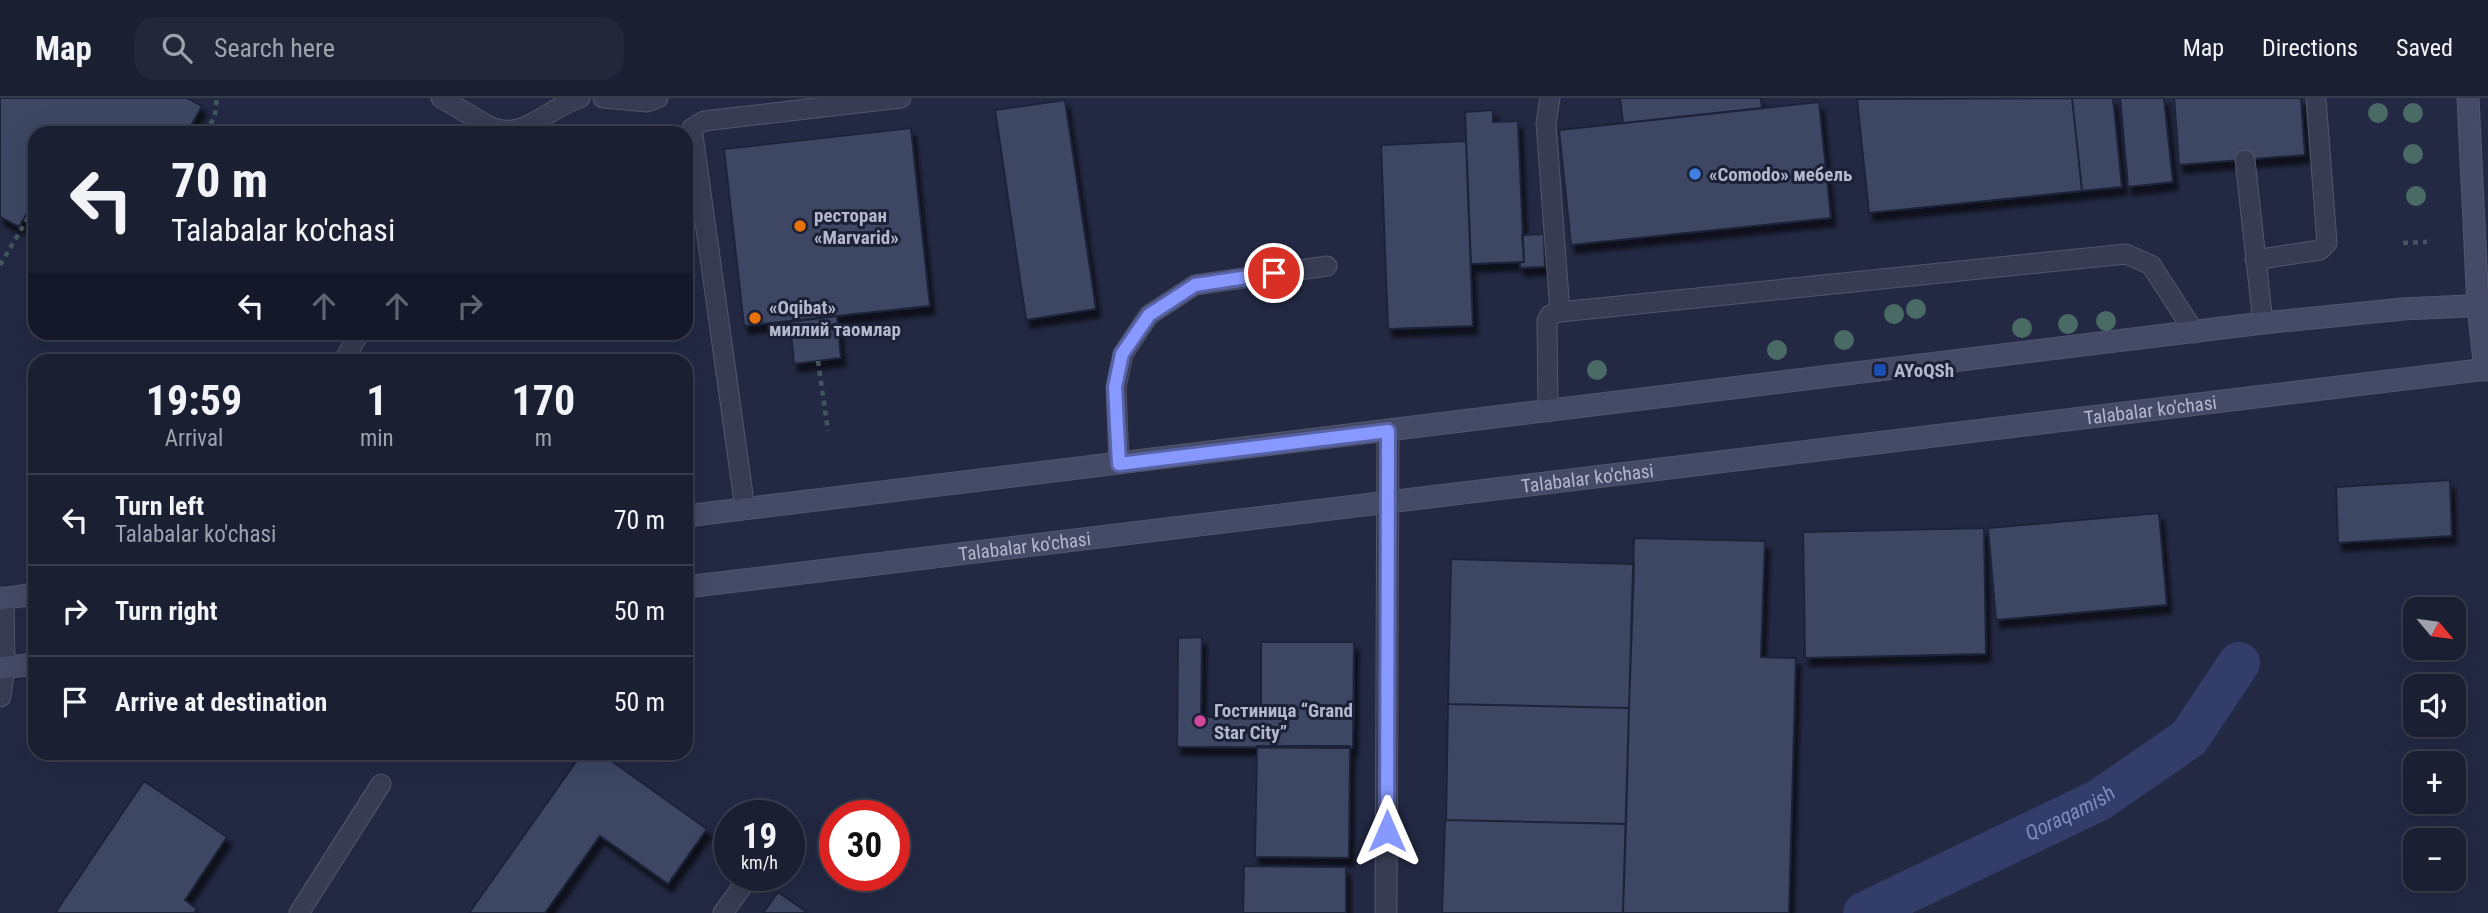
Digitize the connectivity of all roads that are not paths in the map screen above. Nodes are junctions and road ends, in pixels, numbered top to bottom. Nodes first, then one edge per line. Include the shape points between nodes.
1 (440, 98) edge
2 (603, 98) edge
3 (658, 98) edge
4 (901, 98) edge
5 (1550, 98) edge
6 (2316, 98) edge
7 (2468, 98) edge
8 (569, 100) edge
9 (476, 126) edge
10 (528, 126) edge
11 (693, 127) edge
12 (693, 135) edge
13 (2245, 160) dead end
14 (2255, 260) junction
15 (1327, 266) dead end
16 (2483, 306) edge
17 (1560, 312) junction
18 (2263, 323) junction
19 (2195, 332) junction
20 (2487, 370) edge
21 (1548, 412) junction
22 (1388, 431) junction
23 (1119, 464) junction
24 (1387, 502) junction
25 (745, 509) junction
26 (693, 515) edge
27 (693, 586) edge
28 (28, 595) edge
29 (2, 598) edge
30 (28, 665) edge
31 (2, 668) edge
32 (0, 696) edge
33 (381, 784) dead end
34 (739, 891) edge
35 (299, 913) edge
36 (723, 913) edge
37 (1386, 913) edge

1 - 9 lane
2 - 3 lane via 648,102
4 - 11 lane via 704,121
5 - 17 lane via 1546,123
6 - 14 lane via 2327,243 2320,250
7 - 16 main road
8 - 10 lane
12 - 25 lane
13 - 14 lane
14 - 18 lane
15 - 23 lane via 1195,285 1149,315 1122,354 1115,387
16 - 18 main road
16 - 20 main road
17 - 19 lane via 2126,254 2151,264
17 - 21 lane via 1546,321
18 - 19 main road
19 - 21 main road
20 - 24 main road, Talabalar ko'chasi
21 - 22 main road
22 - 23 main road
22 - 24 street
23 - 25 main road
24 - 27 main road, Talabalar ko'chasi
24 - 37 street
25 - 26 main road
28 - 29 main road
29 - 31 street
30 - 31 main road
31 - 32 street
33 - 35 lane
34 - 36 lane

